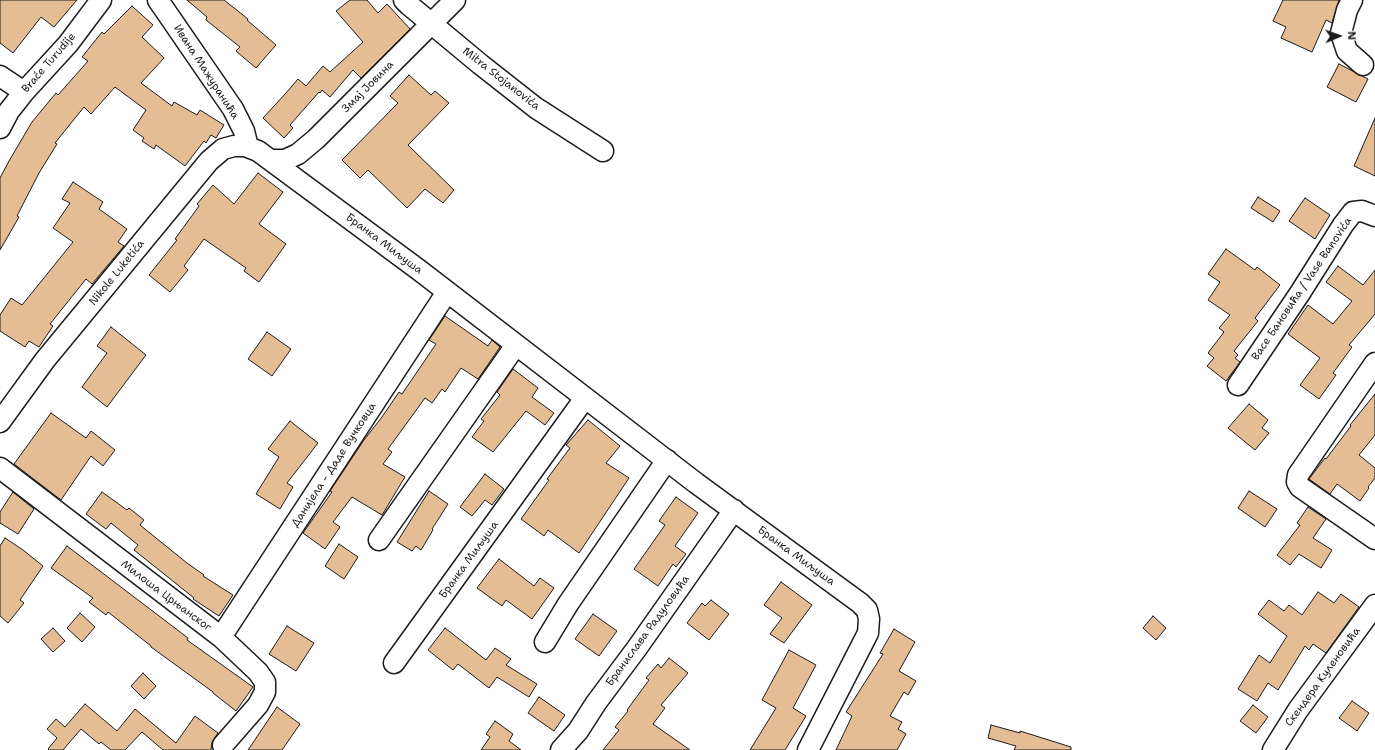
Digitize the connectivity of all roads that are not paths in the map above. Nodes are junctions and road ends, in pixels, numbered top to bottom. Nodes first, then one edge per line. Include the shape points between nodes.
1 (101, 0) edge
2 (158, 0) edge
3 (404, 0) edge
4 (455, 0) edge
5 (1352, 0) edge
6 (432, 24) junction
7 (1363, 65) dead end
8 (0, 76) edge
9 (24, 92) junction
10 (0, 128) edge
11 (248, 147) junction
12 (604, 151) dead end
13 (272, 160) junction
14 (1375, 216) edge
15 (447, 292) junction
16 (516, 345) junction
17 (1375, 363) edge
18 (1238, 385) dead end
19 (585, 398) junction
20 (0, 422) edge
21 (667, 460) junction
22 (0, 468) edge
23 (734, 510) junction
24 (1375, 539) edge
25 (379, 540) dead end
26 (1375, 605) edge
27 (221, 637) junction
28 (545, 642) dead end
29 (394, 663) dead end
30 (223, 745) dead end
31 (561, 750) edge
32 (808, 750) edge
33 (1273, 750) edge

1 - 9 street, Braće Turudije via 68,44
2 - 11 street, Ивана Мажуранића via 233,109 244,131
3 - 6 street, Mitra Stojanovića
4 - 6 street, Змај Јовина
5 - 7 street via 1342,33 1347,51
6 - 12 street, Mitra Stojanovića via 536,108
6 - 13 street, Змај Јовина via 316,139 298,154 285,160
8 - 9 street
9 - 10 street, Braće Turudije
11 - 13 street, Бранка Миљуша
11 - 20 street, Nikole Luketića via 234,146 223,149 209,161 45,360
13 - 15 street, Бранка Миљуша
14 - 18 street, Васе Бановића / Vase Banovića via 1362,211 1353,212
15 - 16 street, Бранка Миљуша
15 - 27 street, Данијела - Даде Вучковца
16 - 19 street, Бранка Миљуша
16 - 25 street
17 - 24 street via 1298,475 1297,482 1300,487
19 - 21 street, Бранка Миљуша
19 - 29 street, Бранка Миљуша
21 - 23 street, Бранка Миљуша
21 - 28 street via 568,604
22 - 27 street, Милоша Црњанског
23 - 31 street, Бранислава Радуловића via 578,731
23 - 32 street, Бранка Миљуша via 867,610 868,633
26 - 33 street, Скендера Куленовића via 1298,710
27 - 30 street, Милоша Црњанског via 265,682 265,692 258,705

